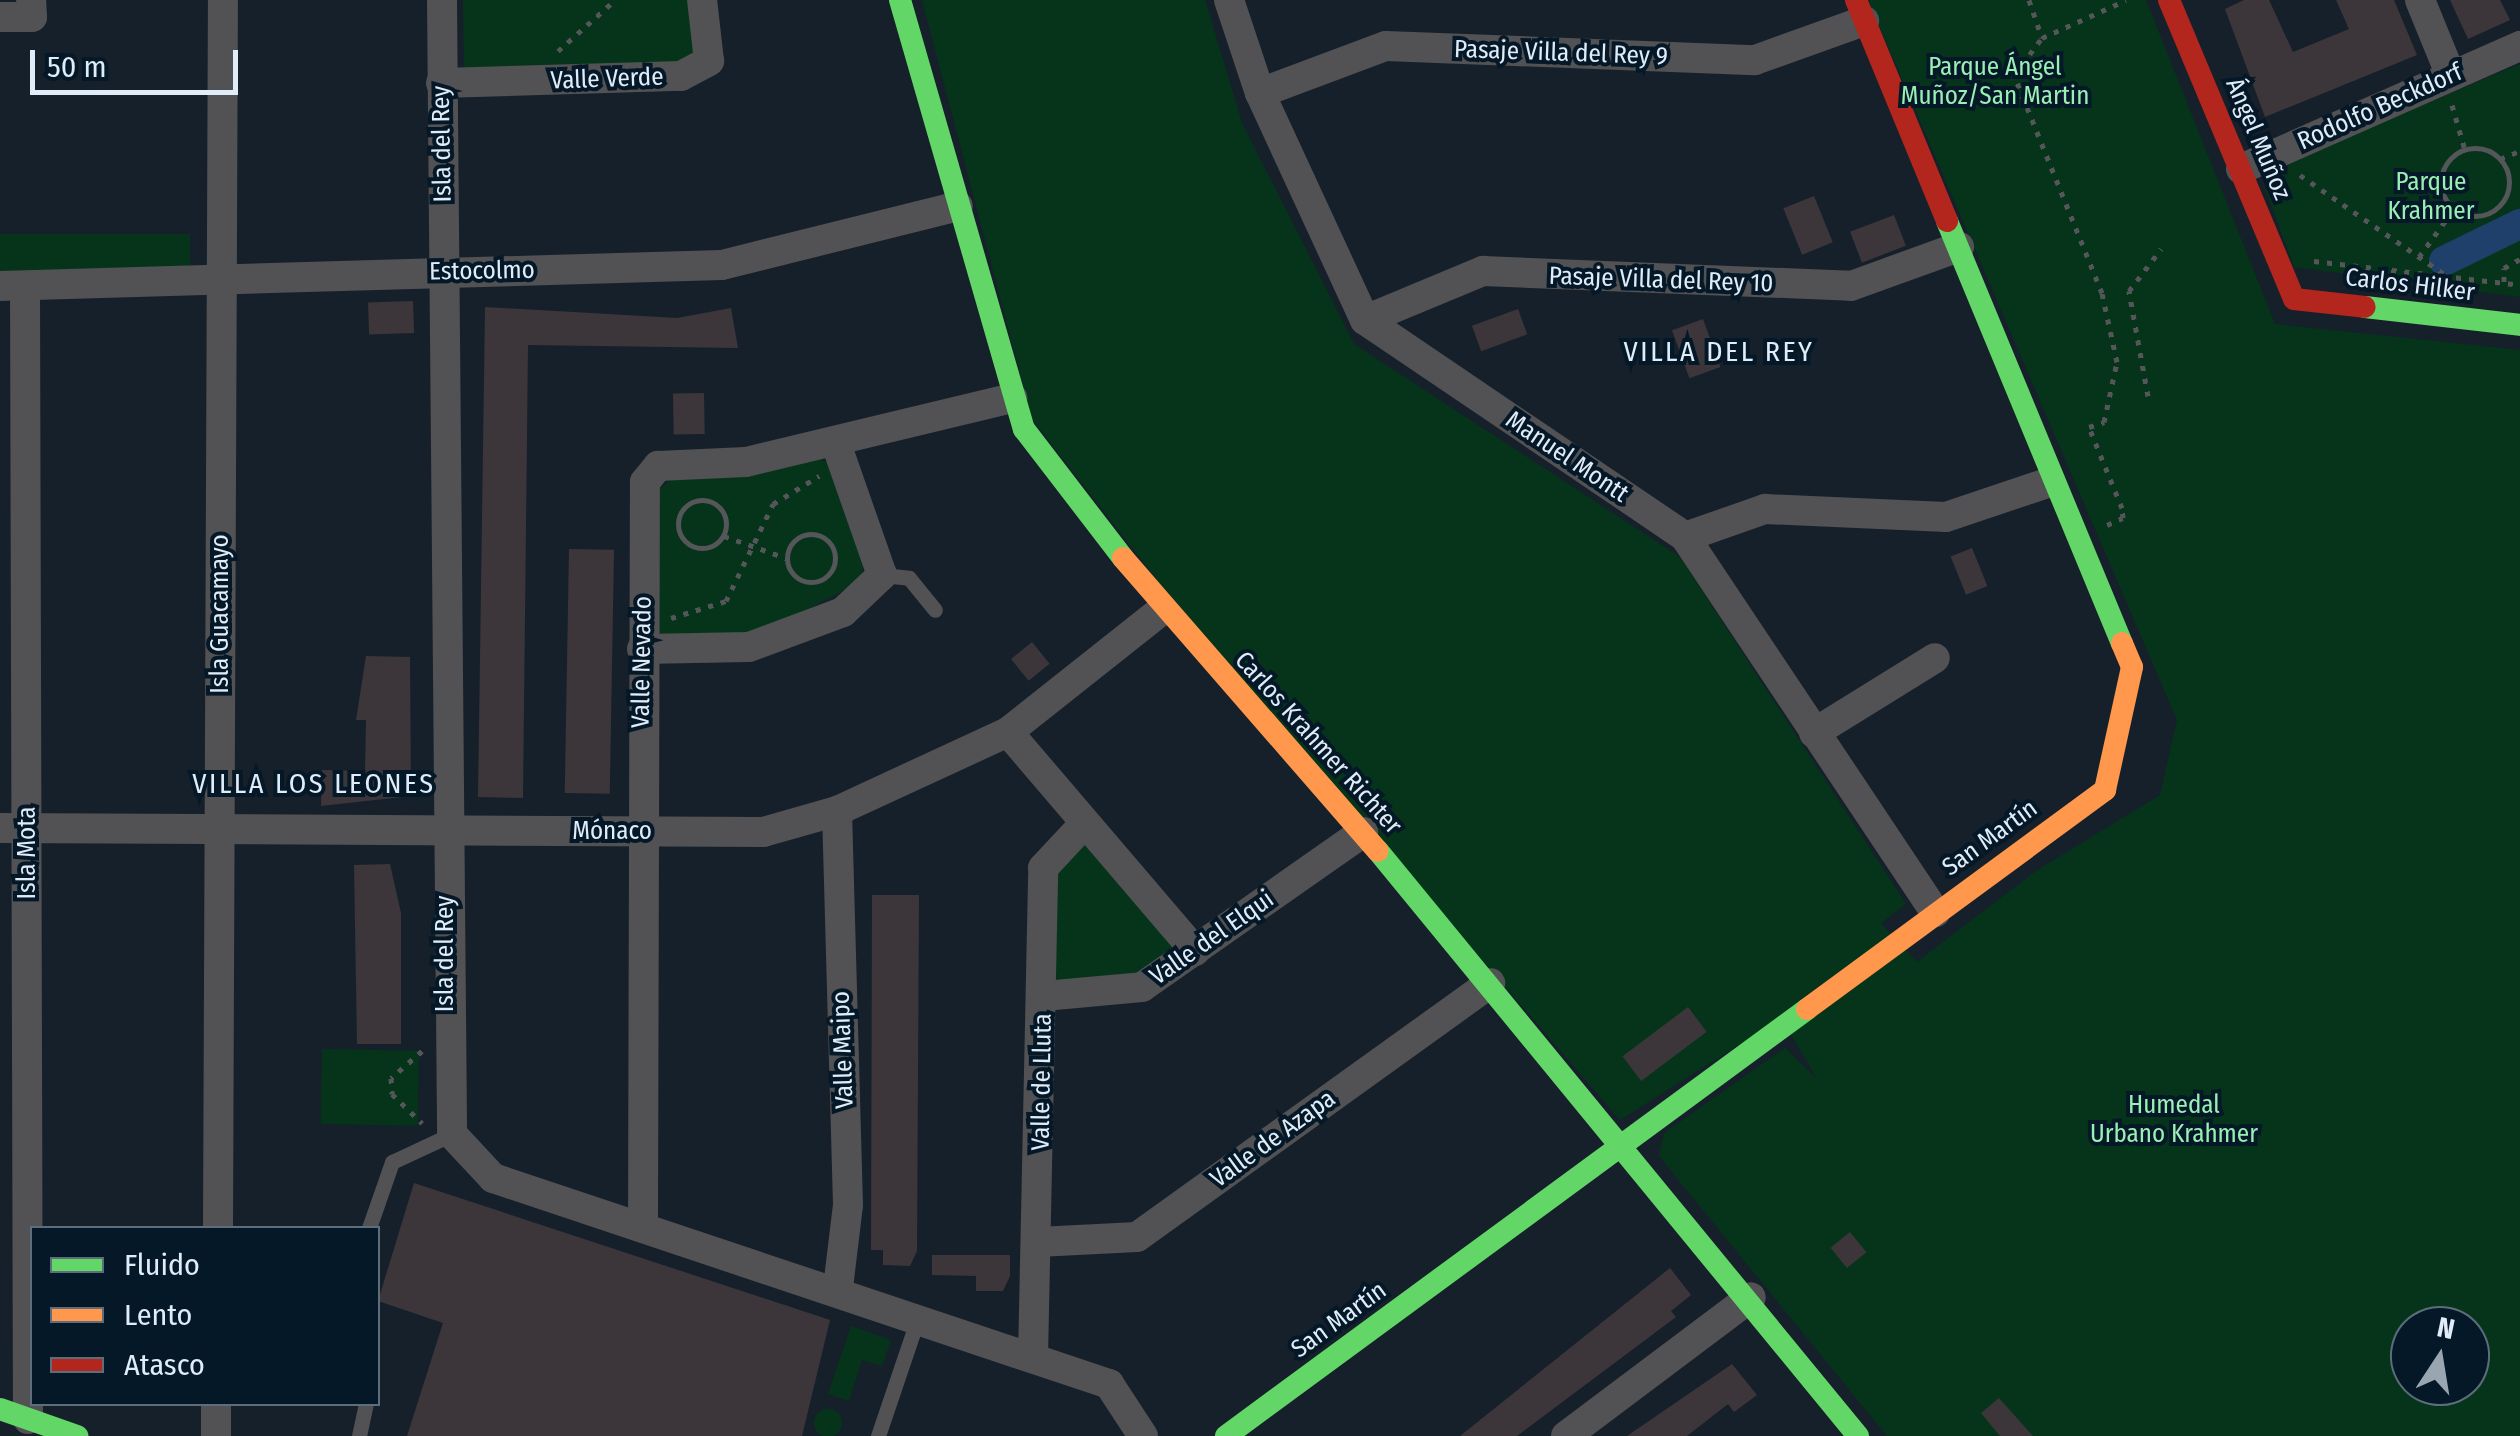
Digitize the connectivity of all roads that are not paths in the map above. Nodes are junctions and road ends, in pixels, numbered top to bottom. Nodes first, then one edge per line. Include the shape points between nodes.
1 (32, 0) edge
2 (223, 0) edge
3 (442, 0) edge
4 (702, 0) edge
5 (900, 0) edge
6 (1230, 0) edge
7 (2169, 0) edge
8 (2420, 0) edge
9 (1860, 10) edge
10 (0, 17) edge
11 (2520, 46) edge
12 (441, 83) junction
13 (2451, 89) junction
14 (1260, 93) junction
15 (2241, 169) junction
16 (958, 206) junction
17 (1959, 247) junction
18 (444, 272) junction
19 (221, 276) junction
20 (12, 286) edge
21 (2294, 299) joint
22 (1365, 320) junction
23 (2520, 325) edge
24 (1012, 398) junction
25 (836, 444) junction
26 (2050, 482) junction
27 (1685, 537) junction
28 (882, 575) junction
29 (935, 610) dead end
30 (1162, 610) junction
31 (642, 650) junction
32 (1935, 658) dead end
33 (1008, 732) junction
34 (1814, 733) junction
35 (837, 812) junction
36 (1084, 824) junction
37 (14, 828) edge
38 (220, 830) junction
39 (445, 830) junction
40 (640, 832) junction
41 (1363, 832) junction
42 (1935, 912) junction
43 (1195, 950) junction
44 (1490, 983) junction
45 (1044, 996) junction
46 (438, 1129) junction
47 (1624, 1147) junction
48 (14, 1198) edge
49 (643, 1225) junction
50 (218, 1226) edge
51 (370, 1226) edge
52 (1038, 1242) junction
53 (838, 1288) junction
54 (1751, 1297) junction
55 (918, 1318) junction
56 (1033, 1358) junction
57 (216, 1406) edge
58 (366, 1406) edge
59 (14, 1414) edge
60 (78, 1436) edge
61 (216, 1436) edge
62 (359, 1436) edge
63 (878, 1436) edge
64 (1143, 1436) edge
65 (1226, 1436) edge
66 (1566, 1436) edge
67 (1858, 1436) edge

1 - 10 street via 32,17
2 - 19 street, Isla Guacamayo
3 - 12 street, Isla del Rey
4 - 12 street, Valle Verde via 709,61 681,76
5 - 16 street, Carlos Krahmer Richter
6 - 14 street
7 - 15 street, Ángel Muñoz
8 - 13 street
9 - 14 street, Pasaje Villa del Rey 9 via 1755,60 1386,46
9 - 17 street, San Martín
11 - 13 street, Rodolfo Beckdorf
12 - 18 street, Isla del Rey
13 - 15 street, Rodolfo Beckdorf
14 - 22 street
15 - 21 street, Ángel Muñoz
16 - 18 street, Estocolmo via 722,264
16 - 24 street, Carlos Krahmer Richter
17 - 22 street, Pasaje Villa del Rey 10 via 1852,286 1483,271
17 - 26 street, San Martín
18 - 19 street, Estocolmo
18 - 39 street, Isla del Rey
19 - 20 street, Estocolmo
19 - 38 street, Isla Guacamayo
20 - 37 street, Isla Mota
21 - 23 street, Carlos Hilker
22 - 27 street, Manuel Montt
24 - 25 street, Valle Nevado
24 - 30 street, Carlos Krahmer Richter via 1034,443
25 - 28 street
25 - 31 street, Valle Nevado via 658,466 645,482
26 - 27 street via 1946,517 1765,509
26 - 42 street, San Martín via 2132,666 2105,790
27 - 34 street, Manuel Montt
28 - 29 lane via 909,578
28 - 31 street via 843,612 749,647
30 - 33 street, Mónaco
30 - 41 street, Carlos Krahmer Richter
31 - 40 street, Valle Nevado
32 - 34 street
33 - 35 street, Mónaco
33 - 36 street
34 - 42 street, Manuel Montt
35 - 40 street, Mónaco via 763,832
35 - 53 street, Valle Maipo via 848,1205
36 - 43 street
36 - 45 street, Valle de Lluta via 1044,868
37 - 38 street, Mónaco
37 - 48 street, Isla Mota
38 - 39 street, Mónaco
38 - 50 street, Isla Guacamayo
39 - 40 street, Mónaco
39 - 46 street, Isla del Rey
40 - 49 street, Valle Nevado
41 - 43 street, Valle del Elqui
41 - 44 street, Carlos Krahmer Richter
42 - 47 street, San Martín
43 - 45 street, Valle del Elqui via 1142,987
44 - 47 street, Carlos Krahmer Richter
44 - 52 street, Valle de Azapa via 1137,1237
45 - 52 street, Valle de Lluta
46 - 49 street via 493,1178
46 - 51 lane via 392,1162
47 - 54 street, Carlos Krahmer Richter
47 - 65 street, San Martín
48 - 59 street, Isla Mota
49 - 53 street
52 - 56 street, Valle de Lluta
53 - 55 street
54 - 66 street
54 - 67 street, Carlos Krahmer Richter
55 - 56 street
55 - 63 lane
56 - 64 street via 1109,1384
57 - 61 street
58 - 62 lane
59 - 60 street

